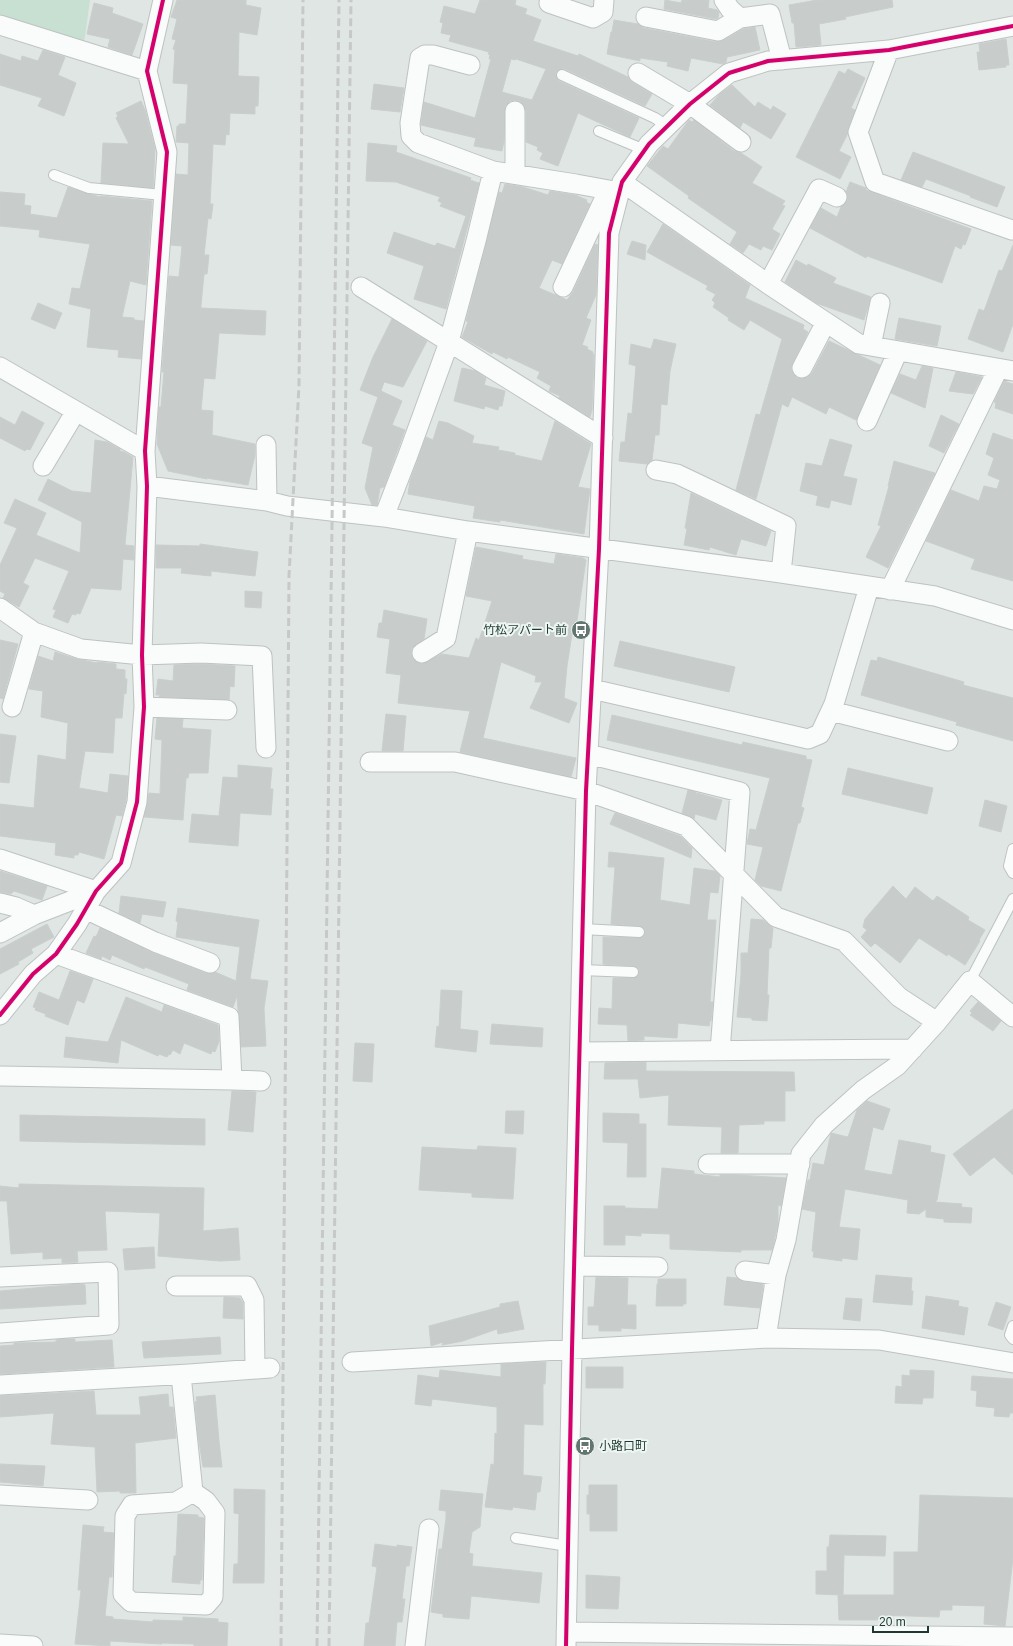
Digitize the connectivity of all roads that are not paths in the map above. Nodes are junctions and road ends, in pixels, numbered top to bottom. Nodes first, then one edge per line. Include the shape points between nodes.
1 (163, 0) edge
2 (604, 0) edge
3 (724, 0) edge
4 (549, 3) dead end
5 (769, 7) edge
6 (646, 17) dead end
7 (740, 18) junction
8 (0, 25) edge
9 (1013, 27) edge
10 (890, 50) junction
11 (782, 60) junction
12 (470, 65) dead end
13 (147, 71) junction
14 (638, 73) dead end
15 (562, 75) dead end
16 (690, 104) junction
17 (515, 111) dead end
18 (667, 126) junction
19 (599, 131) dead end
20 (741, 142) dead end
21 (645, 150) junction
22 (493, 171) junction
23 (515, 174) junction
24 (54, 175) dead end
25 (617, 188) junction
26 (163, 195) junction
27 (837, 197) dead end
28 (1012, 230) edge
29 (768, 284) junction
30 (361, 287) dead end
31 (563, 287) dead end
32 (880, 303) dead end
33 (826, 322) junction
34 (449, 343) junction
35 (871, 346) junction
36 (898, 351) junction
37 (0, 367) edge
38 (802, 368) dead end
39 (1006, 370) edge
40 (76, 411) junction
41 (867, 421) dead end
42 (603, 438) junction
43 (266, 445) dead end
44 (145, 451) junction
45 (43, 466) dead end
46 (656, 470) dead end
47 (147, 486) junction
48 (267, 501) junction
49 (384, 517) junction
50 (468, 531) junction
51 (599, 549) junction
52 (781, 573) junction
53 (869, 587) junction
54 (890, 590) junction
55 (0, 608) edge
56 (1013, 620) edge
57 (34, 632) junction
58 (422, 653) dead end
59 (142, 655) junction
60 (592, 689) junction
61 (12, 707) dead end
62 (144, 707) junction
63 (226, 710) dead end
64 (831, 711) junction
65 (948, 741) dead end
66 (266, 748) dead end
67 (588, 754) junction
68 (370, 762) dead end
69 (586, 791) junction
70 (1013, 849) edge
71 (0, 859) edge
72 (1013, 873) edge
73 (734, 875) junction
74 (96, 891) junction
75 (1013, 899) edge
76 (0, 903) edge
77 (86, 909) junction
78 (34, 915) junction
79 (582, 929) junction
80 (639, 932) dead end
81 (0, 933) edge
82 (56, 954) junction
83 (210, 963) dead end
84 (581, 970) junction
85 (633, 972) dead end
86 (970, 981) junction
87 (0, 1015) edge
88 (1013, 1017) edge
89 (937, 1022) junction
90 (912, 1050) junction
91 (720, 1051) junction
92 (580, 1052) junction
93 (0, 1076) edge
94 (232, 1080) junction
95 (261, 1081) dead end
96 (708, 1164) dead end
97 (800, 1164) junction
98 (574, 1266) junction
99 (658, 1267) dead end
100 (745, 1271) dead end
101 (776, 1275) junction
102 (0, 1277) edge
103 (176, 1286) dead end
104 (1013, 1326) edge
105 (0, 1333) edge
106 (766, 1338) junction
107 (1013, 1339) edge
108 (572, 1349) junction
109 (352, 1362) dead end
110 (1013, 1363) edge
111 (181, 1374) junction
112 (0, 1385) edge
113 (193, 1492) junction
114 (0, 1495) edge
115 (88, 1500) dead end
116 (429, 1529) dead end
117 (516, 1538) dead end
118 (568, 1546) junction
119 (1013, 1636) edge
120 (566, 1639) edge
121 (986, 1641) edge
122 (0, 1644) edge
123 (33, 1646) edge
124 (415, 1646) edge

1 - 13 street
2 - 4 street via 603,12 593,18
3 - 7 street
5 - 7 street
5 - 11 street
6 - 7 street via 718,31
8 - 13 street
9 - 10 street
10 - 11 street
10 - 28 street via 858,132 875,182
11 - 16 street via 768,61 730,73
12 - 22 street via 433,55 420,58 410,123 411,136 418,143
13 - 26 street via 167,152
14 - 16 street
15 - 18 lane
16 - 18 street
16 - 20 street
17 - 23 street
18 - 21 street
19 - 21 lane
21 - 25 street
22 - 23 street
22 - 34 street
23 - 25 street
24 - 26 lane via 89,188
25 - 29 street
25 - 31 street
25 - 42 street via 609,233
26 - 44 street
27 - 29 street via 819,189
29 - 33 street
30 - 34 street
32 - 35 street
33 - 35 street via 858,344
33 - 38 street
34 - 42 street
34 - 49 street
35 - 36 street
36 - 39 street
36 - 41 street
37 - 40 street
39 - 54 street
40 - 44 street
40 - 45 street
42 - 51 street
43 - 48 street
44 - 47 street
46 - 52 street via 677,474 786,526
47 - 48 street
47 - 59 street
48 - 49 street via 287,506
49 - 50 street
50 - 51 street
50 - 58 street via 446,638
51 - 52 street
51 - 60 street
52 - 53 street
53 - 54 street
53 - 64 street
54 - 56 street via 935,596
55 - 57 street
57 - 59 street via 81,649
57 - 61 street
59 - 62 street
59 - 66 street via 202,653 262,656
60 - 64 street via 808,739 820,734
60 - 67 street
62 - 63 street
62 - 74 street via 137,802 121,863
64 - 65 street
67 - 69 street
67 - 73 street via 740,792
68 - 69 street via 455,762
69 - 73 street via 686,826
69 - 79 street
70 - 72 lane via 1009,866
71 - 74 street
73 - 89 street via 776,917 844,941 899,997
73 - 91 street
74 - 77 street
74 - 78 street
75 - 86 lane
76 - 78 street
77 - 82 street
77 - 83 street via 155,942
78 - 81 street
79 - 80 lane
79 - 84 street
82 - 87 street via 33,974
82 - 94 street via 229,1017
84 - 85 lane
84 - 92 street
86 - 88 street
86 - 89 street
89 - 90 street
90 - 91 street
90 - 97 street via 897,1066 863,1090 824,1125 801,1154
91 - 92 street
92 - 98 street
93 - 94 street
94 - 95 street
96 - 97 street
97 - 101 street via 786,1240
98 - 99 street
98 - 108 street
100 - 101 street
101 - 106 street
102 - 105 street via 108,1272 109,1317 109,1325
103 - 111 street via 247,1286 254,1300 262,1369
104 - 107 lane via 1010,1335
106 - 108 street
106 - 110 street via 879,1340
108 - 109 street
108 - 118 street
111 - 112 street
111 - 113 street
113 - 113 street via 206,1501 215,1513 213,1597 206,1605 131,1602 123,1594 125,1516 132,1505 176,1502
114 - 115 street
116 - 124 street
117 - 118 lane
118 - 120 street
119 - 121 street
120 - 121 street
122 - 123 street

